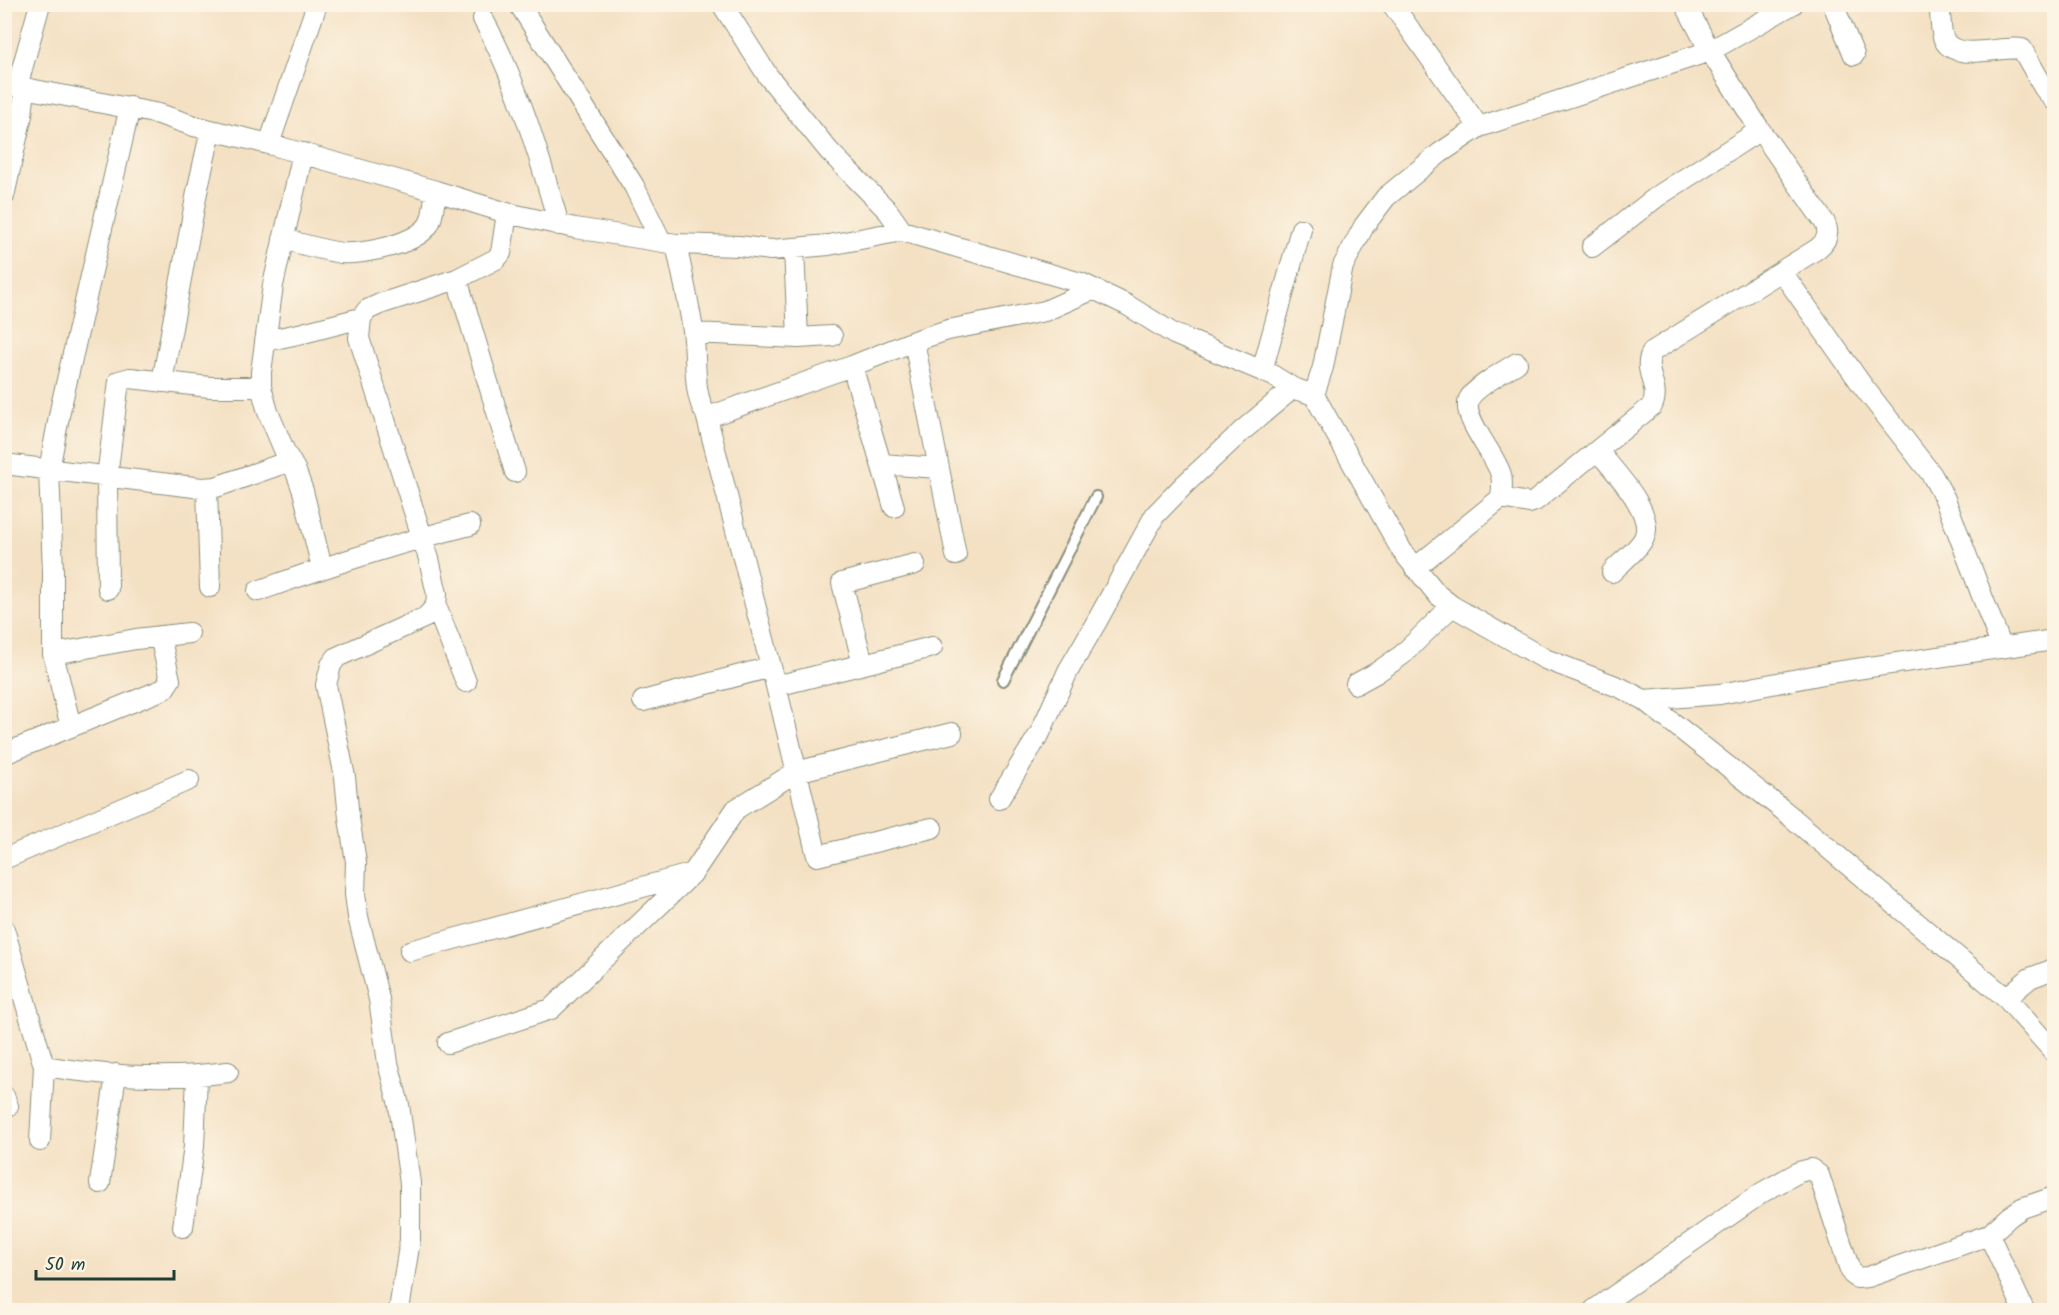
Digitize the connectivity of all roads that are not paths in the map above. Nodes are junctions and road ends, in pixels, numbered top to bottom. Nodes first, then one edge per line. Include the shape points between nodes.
1 (40, 4) edge
2 (317, 4) edge
3 (519, 4) edge
4 (722, 4) edge
5 (1392, 4) edge
6 (1685, 4) edge
7 (1793, 4) edge
8 (1833, 4) edge
9 (1939, 4) edge
10 (483, 19) dead end
11 (1710, 51) junction
12 (1854, 55) dead end
13 (16, 87) edge
14 (2055, 100) edge
15 (130, 107) junction
16 (1479, 127) junction
17 (211, 130) junction
18 (1760, 130) junction
19 (269, 144) junction
20 (303, 153) junction
21 (435, 190) junction
22 (4, 195) edge
23 (507, 213) junction
24 (559, 225) junction
25 (1301, 229) dead end
26 (902, 231) junction
27 (283, 239) junction
28 (668, 243) junction
29 (1592, 247) dead end
30 (794, 249) junction
31 (1782, 272) junction
32 (457, 279) junction
33 (1094, 289) junction
34 (361, 318) junction
35 (694, 333) junction
36 (832, 336) dead end
37 (798, 338) junction
38 (265, 340) junction
39 (914, 341) junction
40 (1517, 363) dead end
41 (852, 366) junction
42 (1262, 371) junction
43 (162, 382) junction
44 (261, 387) junction
45 (1293, 388) junction
46 (1314, 395) junction
47 (706, 414) junction
48 (1598, 451) junction
49 (290, 461) junction
50 (4, 464) edge
51 (881, 464) junction
52 (939, 468) junction
53 (49, 470) junction
54 (515, 472) dead end
55 (107, 477) junction
56 (207, 488) junction
57 (1096, 497) dead end
58 (1501, 498) junction
59 (894, 507) dead end
60 (470, 525) dead end
61 (422, 537) junction
62 (956, 555) dead end
63 (915, 564) dead end
64 (322, 568) junction
65 (1415, 568) junction
66 (1612, 572) dead end
67 (210, 587) dead end
68 (108, 589) dead end
69 (258, 591) dead end
70 (436, 606) junction
71 (1452, 606) junction
72 (189, 633) dead end
73 (160, 636) junction
74 (2055, 640) edge
75 (932, 647) dead end
76 (2002, 648) junction
77 (53, 654) junction
78 (863, 664) junction
79 (771, 667) junction
80 (1004, 680) dead end
81 (466, 682) dead end
82 (1356, 684) dead end
83 (776, 686) junction
84 (1644, 700) junction
85 (644, 701) dead end
86 (71, 727) junction
87 (952, 733) dead end
88 (4, 754) edge
89 (796, 772) junction
90 (189, 780) dead end
91 (999, 800) dead end
92 (932, 828) dead end
93 (4, 859) edge
94 (693, 873) junction
95 (4, 929) edge
96 (410, 951) dead end
97 (2055, 969) edge
98 (2006, 998) junction
99 (448, 1043) dead end
100 (2055, 1053) edge
101 (44, 1066) junction
102 (228, 1072) dead end
103 (116, 1074) junction
104 (197, 1076) junction
105 (40, 1141) dead end
106 (100, 1183) dead end
107 (2055, 1197) edge
108 (183, 1227) dead end
109 (1989, 1235) junction
110 (399, 1311) edge
111 (1594, 1311) edge
112 (2024, 1311) edge

1 - 13 street
2 - 19 street
3 - 28 street
4 - 26 street via 768,76
5 - 16 street
6 - 11 street
7 - 11 street
8 - 12 street
9 - 14 street via 1943,38 1948,45 1957,52 2022,50
10 - 24 street via 510,73
11 - 16 street
11 - 18 street
13 - 15 street
13 - 22 street
15 - 17 street
15 - 53 street
16 - 46 street via 1386,197 1364,226 1343,266
17 - 19 street
17 - 43 street
18 - 29 street via 1658,195
18 - 31 street via 1828,230 1825,243
19 - 20 street
20 - 21 street
20 - 27 street
21 - 23 street
21 - 27 street via 430,222 410,240 343,253
23 - 24 street
23 - 32 street via 499,256
24 - 28 street
25 - 42 street
26 - 30 street
26 - 33 street
27 - 38 street
28 - 30 street
28 - 35 street
30 - 37 street
31 - 48 street via 1653,351 1648,366 1656,390 1652,406
31 - 76 street via 1932,475 1945,499
32 - 34 street via 380,304
32 - 54 street
33 - 39 street via 1045,310
33 - 42 street via 1174,334
34 - 38 street
34 - 61 street via 359,338
35 - 37 street
35 - 47 street via 696,370
36 - 37 street
38 - 44 street
39 - 41 street
39 - 52 street
40 - 58 street via 1478,390 1469,398 1468,406 1501,473
41 - 47 street via 715,415
41 - 51 street
42 - 45 street
43 - 44 street
43 - 55 street via 130,378 118,382
44 - 49 street
45 - 46 street
45 - 91 street via 1155,515 1068,671 1040,733
46 - 65 street
47 - 79 street
48 - 58 street via 1535,501
48 - 66 street via 1646,518 1643,540
49 - 56 street
49 - 64 street via 303,491
50 - 53 street
51 - 52 street
51 - 59 street
52 - 62 street
53 - 55 street
53 - 77 street
55 - 56 street
55 - 68 street
56 - 67 street
57 - 80 lane
58 - 65 street
60 - 61 street
61 - 64 street
61 - 70 street via 437,594
63 - 78 street via 842,583
64 - 69 street
65 - 71 street
70 - 81 street
70 - 110 street via 426,617 337,657 326,686 345,777 356,862 358,917 379,999 410,1183 410,1240
71 - 82 street via 1402,656
71 - 84 street via 1545,659
72 - 73 street
73 - 77 street
73 - 86 street via 170,680 167,686
74 - 76 street
75 - 78 street
76 - 84 street via 1829,673 1720,694
77 - 86 street
78 - 83 street
79 - 83 street
79 - 85 street
83 - 89 street
84 - 98 street via 1783,810
86 - 88 street
87 - 89 street
89 - 92 street via 817,856
89 - 94 street via 736,809
90 - 93 street
94 - 96 street
94 - 99 street via 551,1009
95 - 101 street
97 - 98 street via 2030,978
98 - 100 street
101 - 103 street via 88,1074
101 - 105 street
102 - 104 street
103 - 104 street
103 - 106 street
104 - 108 street via 194,1146
107 - 109 street via 2010,1215
109 - 111 street via 1857,1278 1852,1274 1819,1175 1811,1169 1763,1192
109 - 112 street

